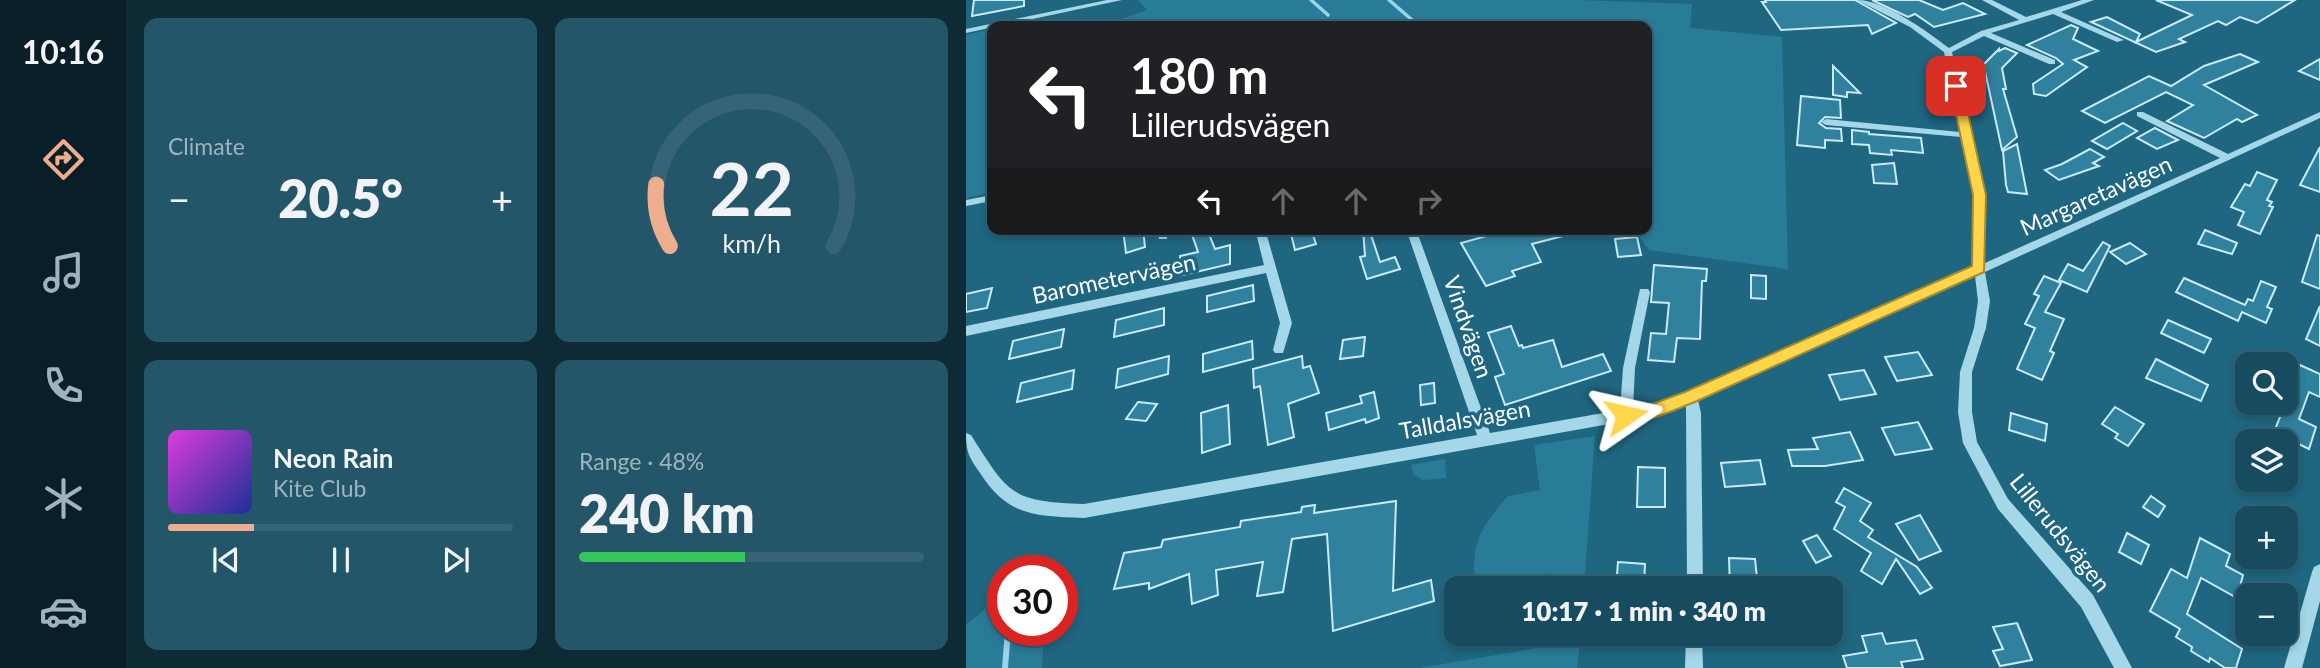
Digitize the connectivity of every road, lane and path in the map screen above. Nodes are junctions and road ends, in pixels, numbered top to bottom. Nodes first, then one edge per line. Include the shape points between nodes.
1 (1118, 0) edge
2 (1861, 0) edge
3 (1986, 0) edge
4 (2090, 0) edge
5 (2055, 12) junction
6 (2025, 20) junction
7 (1015, 21) edge
8 (987, 27) edge
9 (966, 31) edge
10 (1984, 33) junction
11 (2120, 40) dead end
12 (1948, 51) junction
13 (2052, 62) dead end
14 (2140, 114) dead end
15 (2320, 115) edge
16 (1826, 122) dead end
17 (1966, 135) junction
18 (2228, 158) junction
19 (987, 199) edge
20 (966, 203) edge
21 (1262, 235) edge
22 (1413, 235) edge
23 (1271, 268) junction
24 (1979, 268) junction
25 (1644, 292) dead end
26 (966, 331) edge
27 (1279, 350) dead end
28 (1691, 397) junction
29 (1626, 415) junction
30 (966, 439) edge
31 (1485, 439) junction
32 (2320, 572) edge
33 (1695, 576) edge
34 (1694, 646) edge
35 (1694, 668) edge
36 (2123, 668) edge
37 (2293, 668) edge

1 - 7 street
2 - 12 street via 1913,25
3 - 6 street
4 - 5 street
5 - 6 street
5 - 11 street
6 - 10 street
8 - 9 street
10 - 12 street
10 - 13 street
12 - 17 street, Lillerudsvägen
14 - 18 street, Margaretavägen
15 - 18 street, Margaretavägen
16 - 17 street
17 - 24 street, Lillerudsvägen via 1980,195
18 - 24 street, Margaretavägen
19 - 20 street
21 - 23 street
22 - 31 street, Vindvägen
23 - 26 street, Barometervägen
23 - 27 street via 1286,323
24 - 28 street, Talldalsvägen
24 - 36 street, Lillerudsvägen via 1982,315 1966,372 1970,443 2003,504 2087,601
25 - 29 street via 1629,368
28 - 29 street, Talldalsvägen
28 - 33 street
29 - 31 street, Talldalsvägen
30 - 31 street, Talldalsvägen via 989,479 1015,503 1084,511
32 - 37 street
34 - 35 street

